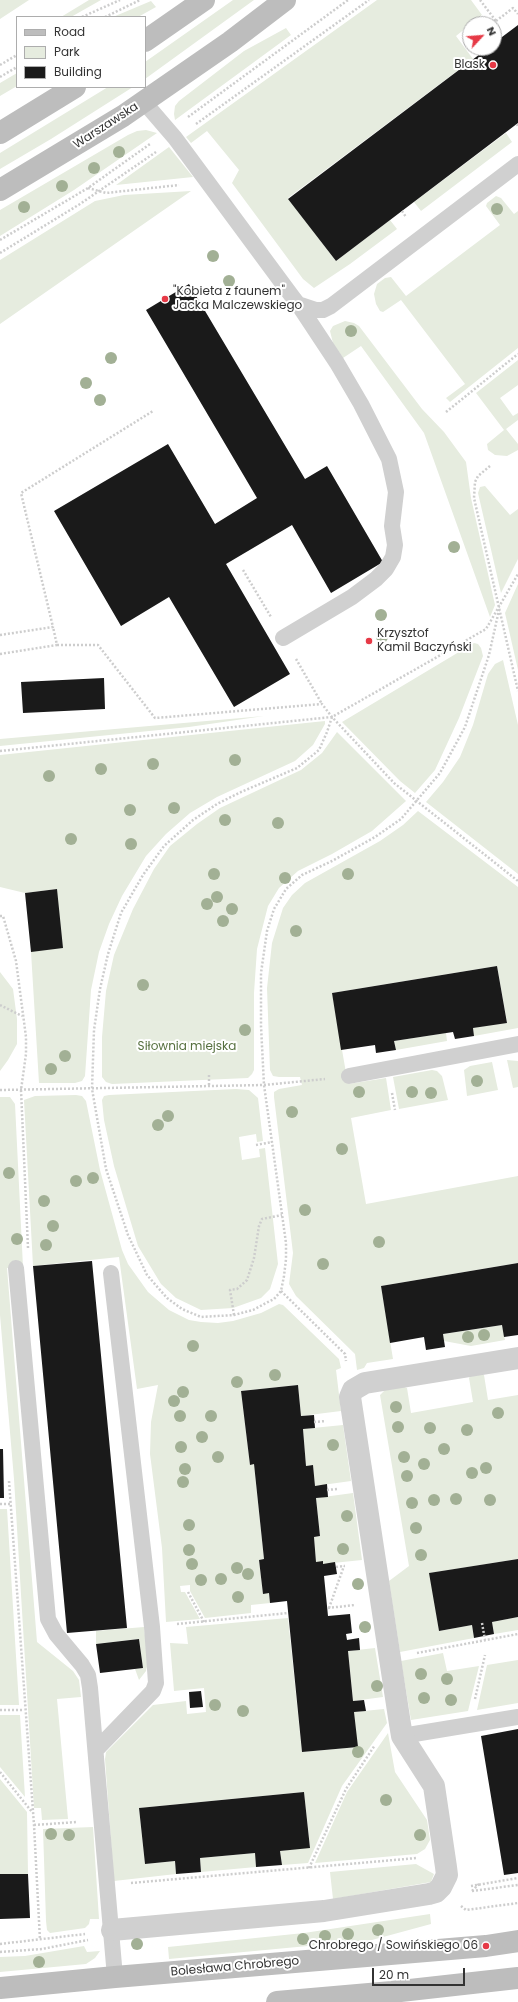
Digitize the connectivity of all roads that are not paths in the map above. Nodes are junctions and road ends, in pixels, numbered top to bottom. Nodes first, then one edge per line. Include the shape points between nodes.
1 (204, 0) edge
2 (286, 0) edge
3 (146, 41) edge
4 (73, 88) edge
5 (144, 102) junction
6 (0, 133) edge
7 (518, 164) edge
8 (0, 190) edge
9 (294, 299) junction
10 (283, 638) dead end
11 (518, 1044) edge
12 (349, 1076) road end
13 (16, 1268) road end
14 (111, 1273) dead end
15 (518, 1358) edge
16 (518, 1717) edge
17 (401, 1730) junction
18 (96, 1750) junction
19 (112, 1930) junction
20 (518, 1941) edge
21 (115, 1977) junction
22 (518, 1978) edge
23 (0, 1988) edge
24 (277, 2002) edge

1 - 3 street
2 - 5 street, Warszawska
4 - 6 street
5 - 8 street, Warszawska via 83,142
5 - 9 lane via 175,138
7 - 9 lane via 331,306 316,310 298,304
9 - 10 lane via 361,404 389,459 396,492 392,526 393,556 386,569 352,597
11 - 12 lane
13 - 18 lane via 48,1619 56,1634 88,1675
14 - 18 lane via 152,1627 156,1683 153,1691
15 - 17 street via 365,1383 353,1390 350,1397
16 - 17 lane via 469,1725
17 - 19 street via 434,1786 447,1875 436,1892 294,1915
18 - 19 lane
19 - 21 lane
20 - 21 street, Bolesława Chrobrego
21 - 23 street, Bolesława Chrobrego
22 - 24 street

